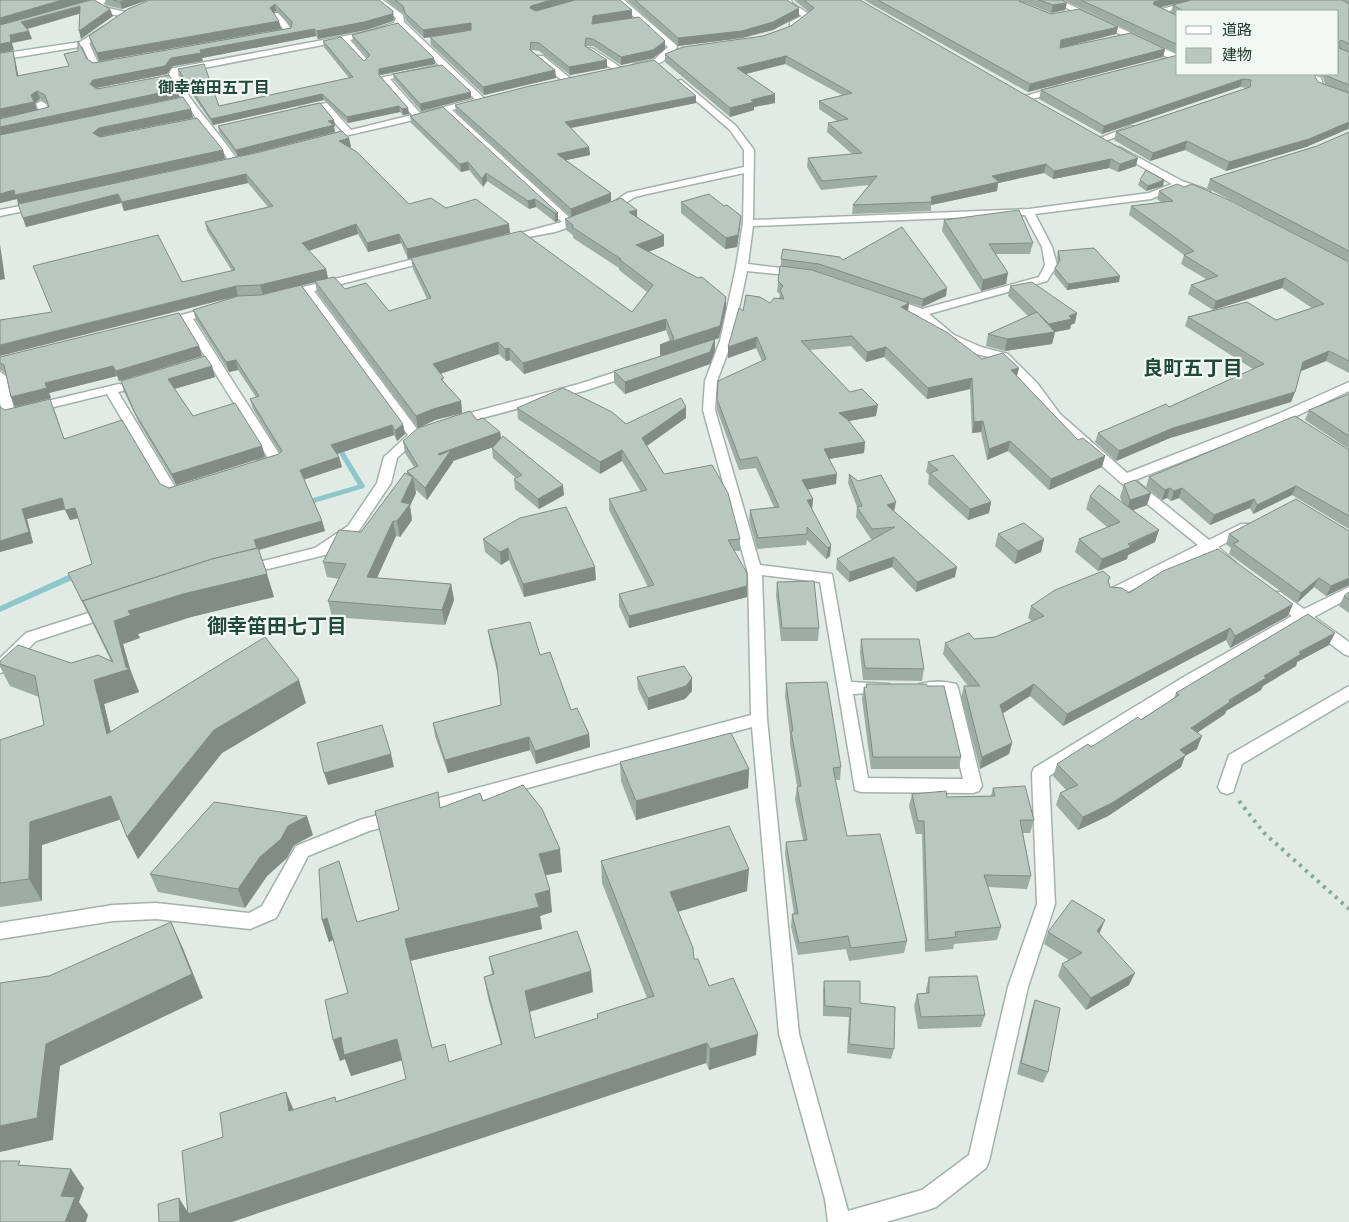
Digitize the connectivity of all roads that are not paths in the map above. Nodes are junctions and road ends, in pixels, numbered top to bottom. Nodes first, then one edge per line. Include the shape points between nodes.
1 (378, 0) edge
2 (619, 0) edge
3 (787, 0) edge
4 (1054, 0) edge
5 (1211, 0) edge
6 (102, 1) edge
7 (72, 10) edge
8 (1079, 12) junction
9 (277, 15) edge
10 (1064, 15) edge
11 (1176, 20) edge
12 (400, 23) junction
13 (782, 31) edge
14 (261, 36) edge
15 (1130, 36) junction
16 (345, 38) junction
17 (1110, 40) edge
18 (85, 43) junction
19 (589, 50) edge
20 (681, 50) edge
21 (671, 51) junction
22 (535, 54) edge
23 (0, 57) edge
24 (1176, 57) edge
25 (1176, 58) edge
26 (122, 61) edge
27 (366, 62) edge
28 (1158, 63) edge
29 (446, 66) junction
30 (664, 68) junction
31 (619, 70) junction
32 (602, 73) edge
33 (1306, 75) edge
34 (567, 80) edge
35 (1072, 85) edge
36 (1349, 99) edge
37 (41, 104) edge
38 (1041, 107) edge
39 (445, 110) junction
40 (295, 111) edge
41 (418, 116) junction
42 (0, 123) edge
43 (1145, 124) edge
44 (349, 133) junction
45 (317, 141) edge
46 (233, 161) edge
47 (747, 169) junction
48 (1209, 180) edge
49 (1178, 183) junction
50 (1191, 186) junction
51 (1216, 198) edge
52 (52, 202) edge
53 (1029, 212) junction
54 (0, 213) edge
55 (569, 223) junction
56 (748, 223) junction
57 (498, 242) edge
58 (443, 255) edge
59 (742, 267) junction
60 (814, 275) edge
61 (307, 289) junction
62 (874, 295) edge
63 (271, 298) edge
64 (223, 306) edge
65 (921, 313) junction
66 (186, 318) junction
67 (148, 327) edge
68 (726, 341) junction
69 (707, 347) edge
70 (643, 367) edge
71 (0, 376) edge
72 (129, 384) edge
73 (1349, 386) edge
74 (111, 390) junction
75 (1287, 415) junction
76 (1302, 426) edge
77 (414, 434) junction
78 (248, 469) edge
79 (1126, 479) junction
80 (200, 484) edge
81 (1259, 520) edge
82 (1208, 547) junction
83 (754, 569) junction
84 (1240, 571) edge
85 (235, 572) edge
86 (1263, 588) edge
87 (1349, 592) edge
88 (1113, 594) edge
89 (121, 608) edge
90 (1302, 616) junction
91 (1349, 650) edge
92 (0, 667) edge
93 (845, 688) junction
94 (1349, 692) edge
95 (759, 719) junction
96 (1227, 787) road end
97 (0, 931) edge
98 (839, 1222) edge
99 (847, 1222) edge

1 - 12 street via 400,17
2 - 21 street via 638,21 673,47
3 - 13 street via 788,4 808,16
4 - 8 street
5 - 11 street via 1157,11
6 - 7 street
6 - 18 street via 105,10 130,12
8 - 10 street
8 - 15 street
9 - 14 street via 289,32
12 - 16 street
12 - 29 street via 426,42
15 - 17 street
15 - 24 street
16 - 27 street
16 - 46 street via 214,58 178,69 170,79 198,122 215,129
18 - 23 street
18 - 26 street via 95,66
19 - 31 street
20 - 21 street
21 - 30 street
22 - 34 street
25 - 28 street
29 - 39 street via 485,99
29 - 41 street via 384,78
30 - 31 street
30 - 47 street via 733,128 749,150
31 - 32 street
33 - 36 street via 1318,80 1319,86
35 - 38 street via 1021,96
37 - 42 street via 45,114
39 - 41 street
39 - 55 street
40 - 44 street via 324,105
41 - 44 street
43 - 49 street via 1096,138
44 - 45 street
47 - 55 street via 631,195 610,209
47 - 56 street
48 - 50 street
49 - 50 street
49 - 53 street via 1172,189 1152,196
50 - 51 street
52 - 54 street
53 - 56 street
53 - 65 street via 1047,247 1051,265 1044,279
55 - 57 street
56 - 59 street
58 - 61 street
59 - 60 street
59 - 68 street
61 - 63 street
61 - 77 street
62 - 65 street
64 - 66 street
65 - 79 street via 950,338 1004,357 1033,386 1055,417
66 - 67 street
66 - 78 street via 207,360 276,460
68 - 69 street
68 - 83 street via 710,381 710,410
70 - 77 street
71 - 74 street via 9,414
72 - 74 street
73 - 75 street
74 - 80 street via 172,493
75 - 76 street
75 - 79 street
77 - 85 street via 391,457 384,483 353,529 320,552
79 - 82 street
81 - 82 street
82 - 84 street
82 - 88 street
83 - 93 street via 828,578
83 - 95 street
86 - 90 street
87 - 90 street
89 - 92 street via 31,637
90 - 91 street
90 - 99 street via 1188,681 1040,773 1046,904 1018,987 978,1161 928,1199
93 - 93 street via 861,785 973,786 950,688
94 - 96 street via 1235,760
95 - 97 street via 366,825 302,851 269,912 250,922 156,911 113,912
95 - 98 street via 789,1034 836,1199

